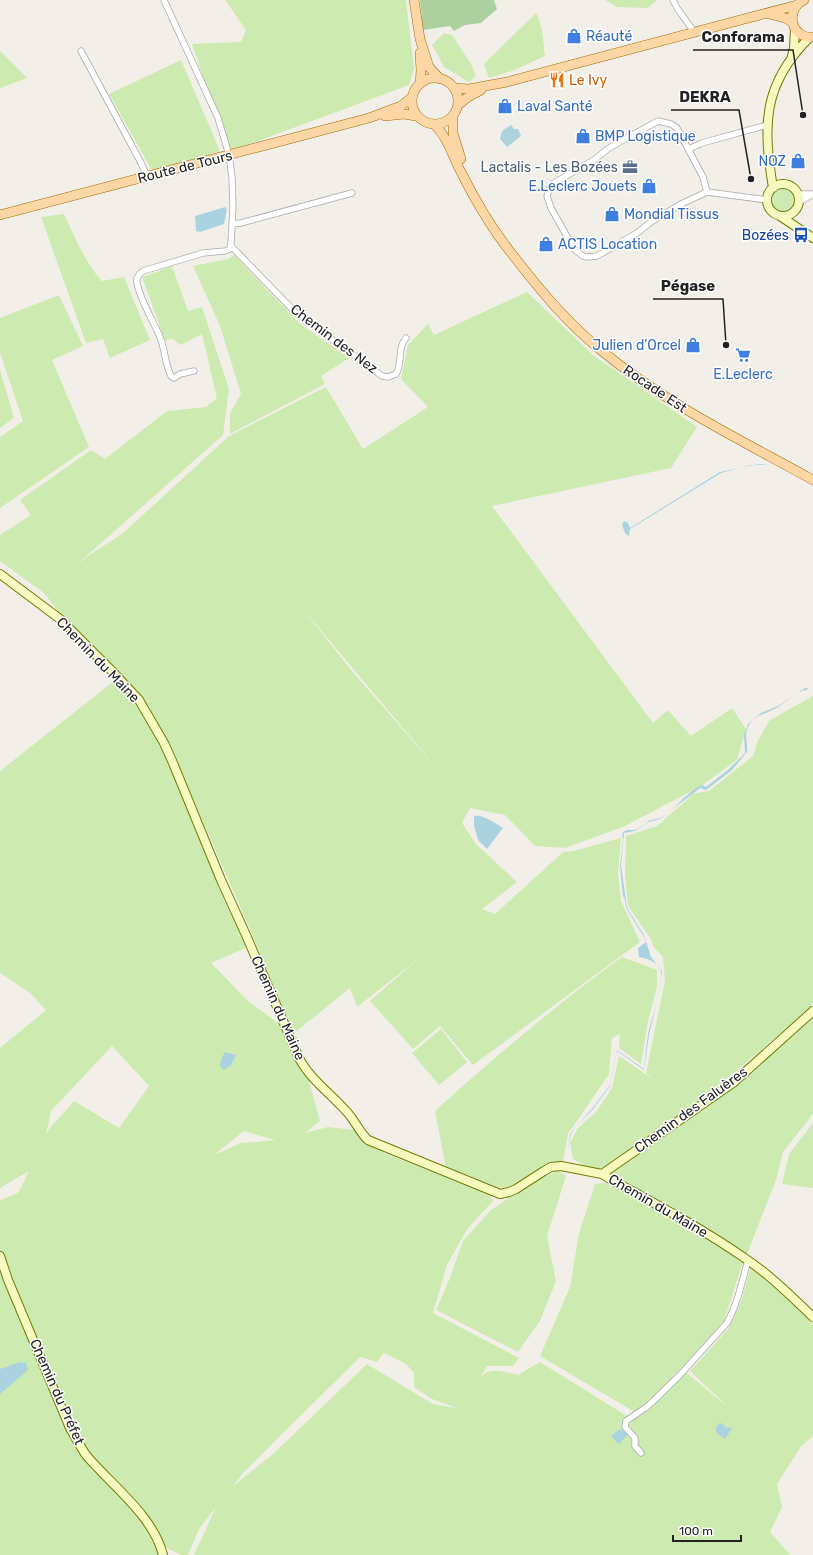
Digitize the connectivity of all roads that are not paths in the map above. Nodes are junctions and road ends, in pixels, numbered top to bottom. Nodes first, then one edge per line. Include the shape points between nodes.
1 (164, 0) edge
2 (414, 0) edge
3 (673, 0) edge
4 (800, 2) edge
5 (766, 13) junction
6 (793, 26) junction
7 (695, 33) junction
8 (811, 37) edge
9 (420, 39) junction
10 (81, 51) dead end
11 (791, 58) junction
12 (440, 79) junction
13 (420, 84) junction
14 (488, 87) junction
15 (454, 88) junction
16 (412, 97) junction
17 (458, 105) junction
18 (416, 116) junction
19 (453, 116) junction
20 (369, 118) junction
21 (435, 125) junction
22 (767, 125) junction
23 (689, 149) junction
24 (229, 155) junction
25 (769, 164) junction
26 (147, 176) junction
27 (785, 184) junction
28 (773, 188) junction
29 (707, 192) junction
30 (352, 193) dead end
31 (813, 194) edge
32 (799, 198) junction
33 (767, 200) junction
34 (482, 208) junction
35 (795, 211) junction
36 (0, 215) edge
37 (780, 216) junction
38 (232, 224) junction
39 (802, 230) junction
40 (813, 238) edge
41 (231, 246) junction
42 (406, 338) dead end
43 (194, 371) dead end
44 (813, 480) edge
45 (0, 574) edge
46 (813, 1010) edge
47 (602, 1174) junction
48 (0, 1256) edge
49 (748, 1260) junction
50 (813, 1317) edge
51 (642, 1453) dead end
52 (163, 1555) edge

1 - 24 street via 218,118
2 - 9 main road
3 - 7 street
4 - 5 main road
4 - 6 main road via 792,14
5 - 6 main road via 785,18
5 - 7 main road
6 - 8 main road via 804,36
6 - 11 street via 794,48
7 - 14 main road
8 - 11 street
9 - 12 main road via 428,67
9 - 13 main road
10 - 26 street
11 - 22 street via 772,93
12 - 13 main road via 426,80
12 - 15 main road
13 - 16 main road
14 - 15 main road
14 - 17 main road
15 - 17 main road
16 - 18 main road via 412,107
16 - 20 main road, Route de Tours via 401,106
17 - 19 main road
18 - 20 main road, Route de Tours via 404,114
18 - 21 main road
19 - 21 main road
19 - 34 main road, Rocade Est via 456,148
20 - 24 main road, Route de Tours
21 - 34 main road, Rocade Est via 445,136 461,172
22 - 23 street
22 - 25 street
23 - 29 street via 703,177
23 - 29 street via 677,128 658,121 554,183 547,196 551,208 574,249 583,256 592,257 617,245 681,204
24 - 26 main road, Route de Tours
24 - 38 street
25 - 27 street
25 - 28 street
26 - 36 main road, Route de Tours
27 - 28 street
27 - 32 street via 793,188
28 - 33 street
29 - 33 street
30 - 38 street
31 - 32 street
32 - 35 street
33 - 37 street via 770,209
34 - 44 main road, Rocade Est via 510,252 540,290 600,351 677,405
35 - 37 street
35 - 39 street
37 - 39 street
38 - 41 street
39 - 40 street
41 - 42 street, Chemin des Nez via 296,313 382,376 396,374 400,363 401,343
41 - 43 street via 228,250 203,253 144,271 137,279 171,376 174,378
45 - 47 street, Chemin du Maine via 60,619 139,700 173,763 299,1058 313,1078 354,1119 368,1140 500,1194 516,1190 551,1167 561,1166
46 - 47 street, Chemin des Faluères via 733,1083
47 - 49 street, Chemin du Maine
48 - 52 street, Chemin du Préfet via 78,1444 147,1523
49 - 50 street, Chemin du Maine
49 - 51 street via 733,1313 727,1323 678,1377 648,1406 626,1421 625,1427 635,1438 635,1446

